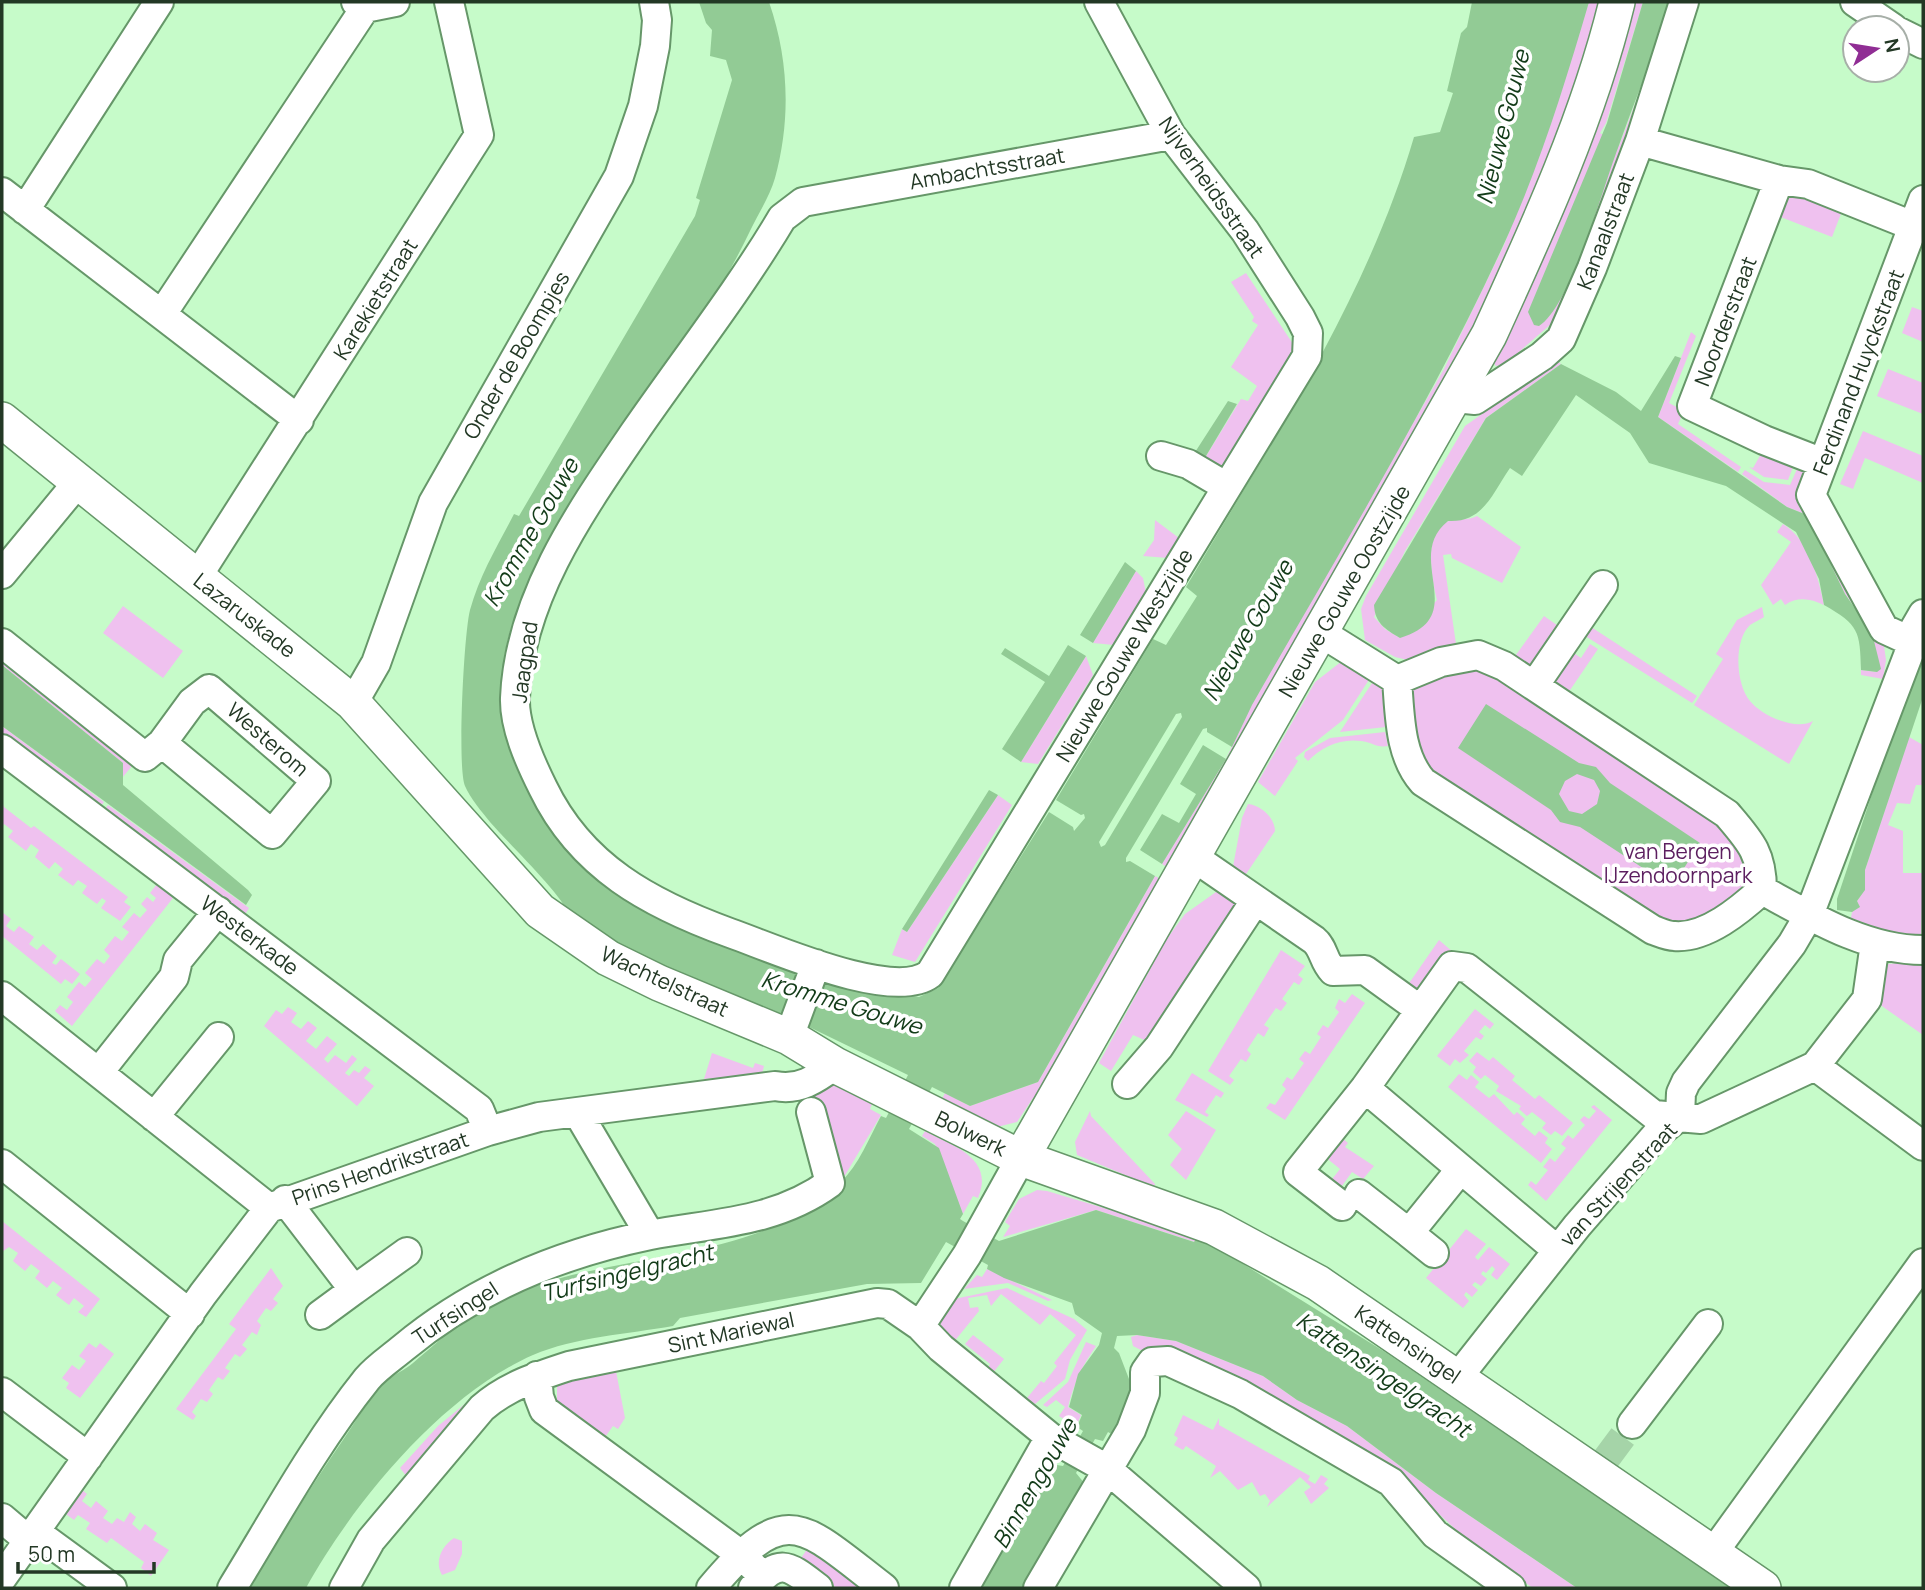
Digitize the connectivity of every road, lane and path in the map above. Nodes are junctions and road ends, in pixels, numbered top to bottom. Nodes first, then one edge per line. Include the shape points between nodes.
1 (159, 2) edge
2 (396, 2) edge
3 (449, 2) edge
4 (654, 2) edge
5 (1100, 2) edge
6 (1617, 2) edge
7 (1684, 2) edge
8 (1855, 2) edge
9 (360, 5) edge
10 (1873, 14) edge
11 (1171, 135) junction
12 (1640, 141) junction
13 (1779, 180) junction
14 (2, 192) edge
15 (803, 202) joint
16 (25, 210) junction
17 (1918, 213) edge
18 (162, 314) junction
19 (1308, 333) joint
20 (1455, 398) junction
21 (2, 420) edge
22 (299, 420) junction
23 (1823, 463) junction
24 (1183, 464) dead end
25 (78, 482) junction
26 (1227, 488) junction
27 (2, 574) edge
28 (197, 577) junction
29 (1603, 585) dead end
30 (1923, 614) edge
31 (1320, 632) junction
32 (1908, 640) junction
33 (2, 643) edge
34 (1396, 680) junction
35 (1534, 686) junction
36 (353, 703) junction
37 (2, 749) edge
38 (153, 750) junction
39 (1192, 856) junction
40 (1762, 890) junction
41 (1255, 901) junction
42 (218, 911) junction
43 (1809, 915) junction
44 (1875, 943) junction
45 (1923, 950) edge
46 (813, 972) junction
47 (930, 974) joint
48 (2, 996) edge
49 (1419, 1009) junction
50 (219, 1037) dead end
51 (807, 1043) junction
52 (1815, 1066) junction
53 (99, 1072) junction
54 (1128, 1084) dead end
55 (1365, 1088) junction
56 (907, 1102) joint
57 (811, 1112) dead end
58 (578, 1113) junction
59 (1680, 1116) junction
60 (154, 1117) junction
61 (488, 1131) junction
62 (1923, 1146) edge
63 (1021, 1158) junction
64 (2, 1164) edge
65 (1460, 1170) junction
66 (277, 1204) junction
67 (1409, 1233) junction
68 (650, 1236) junction
69 (1557, 1250) junction
70 (407, 1252) dead end
71 (1434, 1253) dead end
72 (1923, 1263) edge
73 (354, 1290) junction
74 (190, 1314) junction
75 (320, 1315) dead end
76 (1708, 1324) dead end
77 (920, 1326) junction
78 (537, 1376) junction
79 (1458, 1377) junction
80 (2, 1392) edge
81 (1632, 1424) tunnel mouth
82 (1079, 1453) junction
83 (88, 1457) junction
84 (2, 1518) edge
85 (31, 1535) junction
86 (1713, 1553) junction
87 (740, 1554) junction
88 (2, 1578) edge
89 (758, 1582) edge
90 (112, 1588) edge
91 (232, 1588) edge
92 (344, 1588) edge
93 (711, 1588) edge
94 (818, 1588) edge
95 (884, 1588) edge
96 (964, 1588) edge
97 (1038, 1588) edge
98 (1246, 1588) edge
99 (1511, 1588) edge
100 (1763, 1588) edge

1 - 16 street
2 - 9 street
3 - 22 street, Karekietstraat via 479,135
4 - 36 street, Onder de Boompjes via 655,46 643,106 619,176 433,503 376,663
5 - 11 street, Nijverheidsstraat
6 - 20 main road, Nieuwe Gouwe Oostzijde via 1533,240
7 - 12 street, Kanaalstraat
8 - 10 street
9 - 18 street
11 - 15 street, Ambachtsstraat
11 - 19 street, Nijverheidsstraat via 1245,232
12 - 13 street
12 - 20 street, Kanaalstraat via 1561,339 1475,400
13 - 17 street
13 - 23 street, Noorderstraat via 1692,406
14 - 16 street
15 - 46 street, Jaagpad via 782,218 575,525 534,603 515,700 530,760 558,819 612,874 681,915
16 - 18 street
17 - 23 street, Ferdinand Huyckstraat
18 - 22 street
19 - 26 street, Nieuwe Gouwe Westzijde via 1307,356
20 - 31 main road, Nieuwe Gouwe Oostzijde
21 - 25 main road, Lazaruskade
22 - 28 street, Karekietstraat
23 - 32 street, Ferdinand Huyckstraat via 1811,495 1884,629
24 - 26 street
25 - 27 street
25 - 28 main road, Lazaruskade
26 - 47 street, Nieuwe Gouwe Westzijde
28 - 36 main road, Lazaruskade
29 - 35 street
30 - 32 street, van Strijenstraat
31 - 34 street
31 - 39 main road, Nieuwe Gouwe Oostzijde
32 - 43 street, van Strijenstraat via 1909,653
33 - 38 street
34 - 35 street via 1441,662 1478,655
34 - 40 street via 1410,766 1423,782 1653,930 1676,937 1697,932 1741,909
35 - 40 street via 1727,814 1753,845 1762,869
36 - 51 main road, Wachtelstraat via 540,911 608,958
37 - 42 street, Westerkade
38 - 38 street, Westerom via 272,834 316,781 209,689 192,702
39 - 41 street
39 - 63 main road, Nieuwe Gouwe Oostzijde
40 - 43 street
41 - 49 street via 1320,945 1333,971 1365,970
41 - 54 street via 1158,1047
42 - 53 street via 178,960 174,977
42 - 61 street, Westerkade via 480,1109
43 - 44 street
43 - 59 street, van Strijenstraat via 1792,944 1686,1082
44 - 45 street
44 - 52 street via 1867,999
46 - 47 street, Jaagpad via 899,985 920,982
46 - 51 street
48 - 53 street
49 - 55 street
49 - 59 street via 1448,970 1458,964 1654,1115
50 - 60 street
51 - 56 main road, Wachtelstraat
51 - 58 street, Prins Hendrikstraat via 807,1083 788,1089 775,1086
52 - 59 street via 1717,1114 1701,1119
52 - 62 street
53 - 60 street
55 - 65 street
55 - 67 street via 1298,1172
56 - 63 main road, Bolwerk
57 - 68 street, Turfsingel via 830,1183 786,1207 747,1221
58 - 61 street, Prins Hendrikstraat via 539,1117
58 - 68 street
59 - 69 street, van Strijenstraat via 1657,1134
60 - 66 street
61 - 66 street, Prins Hendrikstraat
63 - 77 street via 967,1255
63 - 79 main road, Kattensingel via 1246,1242 1318,1283
64 - 74 street
65 - 67 street
65 - 69 street
66 - 73 street
66 - 74 street, Prins Hendrikstraat
67 - 71 street
68 - 91 street, Turfsingel via 510,1278 435,1323 377,1369 317,1450
69 - 79 street, van Strijenstraat
70 - 73 street
72 - 86 street
73 - 75 street
74 - 83 street, Prins Hendrikstraat
76 - 81 street
77 - 78 street, Sint Mariewal via 888,1304 877,1303
77 - 82 street, Sint Mariewal via 941,1348
78 - 87 street via 544,1410
78 - 92 street, Sint Mariewal via 482,1408 371,1540
79 - 86 main road, Kattensingel via 1602,1466
80 - 83 street
82 - 96 street
82 - 97 street
82 - 98 street, Sint Mariewal
82 - 99 street via 1131,1430 1145,1393 1145,1372 1152,1362 1168,1361 1240,1394 1391,1482 1435,1534
83 - 85 street, Prins Hendrikstraat
84 - 85 street
85 - 88 street, Prins Hendrikstraat
85 - 90 street
86 - 100 main road, Kattensingel
87 - 89 street
87 - 93 street
87 - 95 street via 767,1535 804,1531
89 - 94 street via 774,1568 787,1567

